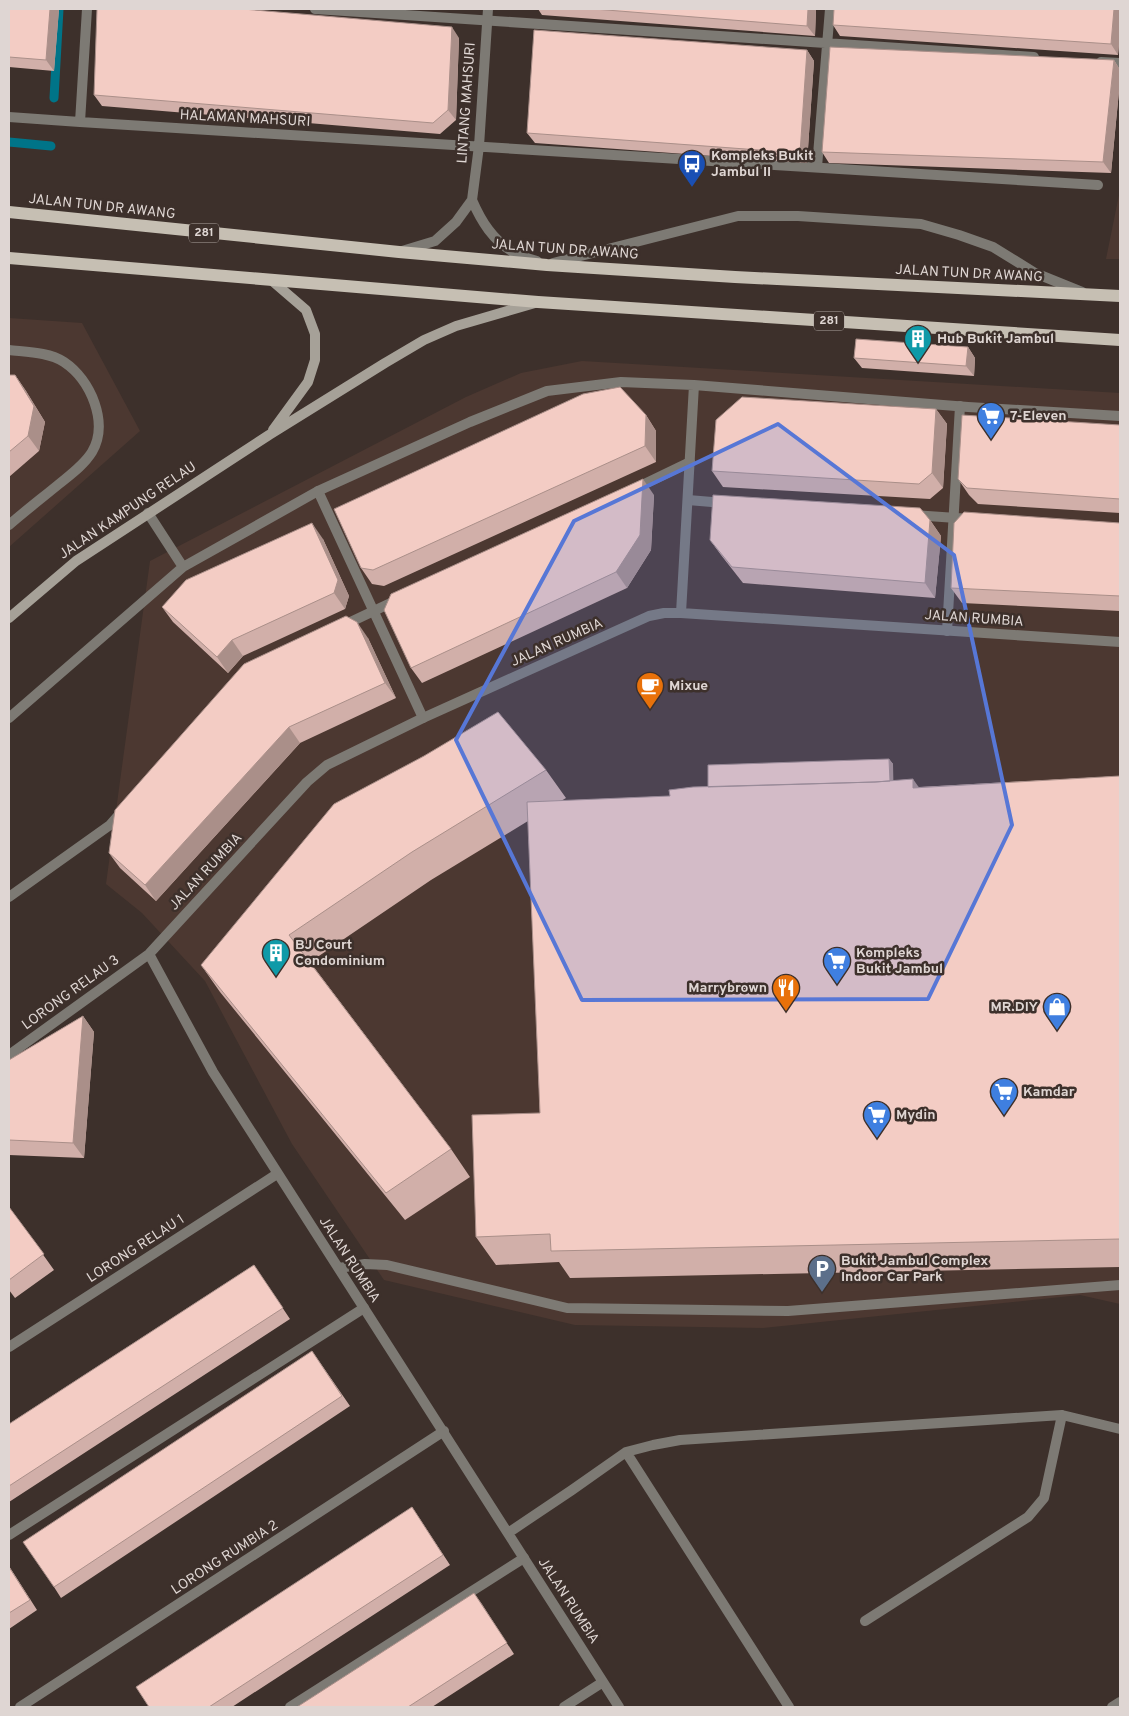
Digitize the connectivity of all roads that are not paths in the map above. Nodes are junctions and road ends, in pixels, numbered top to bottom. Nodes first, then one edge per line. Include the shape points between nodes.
1 (87, 9) edge
2 (315, 9) edge
3 (488, 9) edge
4 (830, 9) edge
5 (487, 20) junction
6 (828, 43) junction
7 (1042, 58) edge
8 (1091, 61) edge
9 (1120, 63) edge
10 (9, 117) edge
11 (80, 122) junction
12 (480, 146) junction
13 (817, 167) junction
14 (1098, 185) dead end
15 (472, 200) junction
16 (9, 212) edge
17 (399, 252) junction
18 (9, 258) edge
19 (547, 265) junction
20 (270, 279) junction
21 (1088, 294) junction
22 (1120, 296) edge
23 (538, 302) junction
24 (1120, 340) edge
25 (9, 350) edge
26 (694, 385) junction
27 (960, 406) junction
28 (1120, 416) edge
29 (269, 435) junction
30 (690, 462) junction
31 (318, 491) junction
32 (626, 492) edge
33 (688, 500) junction
34 (737, 504) edge
35 (148, 513) junction
36 (904, 514) edge
37 (954, 518) junction
38 (983, 519) edge
39 (9, 525) edge
40 (184, 567) junction
41 (409, 594) edge
42 (373, 611) junction
43 (681, 613) junction
44 (9, 618) edge
45 (947, 630) junction
46 (330, 632) edge
47 (1120, 642) edge
48 (9, 718) edge
49 (423, 718) junction
50 (129, 803) edge
51 (9, 897) edge
52 (149, 954) junction
53 (9, 1055) edge
54 (277, 1174) junction
55 (339, 1268) junction
56 (1120, 1285) edge
57 (364, 1308) junction
58 (9, 1347) edge
59 (1062, 1415) junction
60 (1120, 1429) edge
61 (444, 1431) junction
62 (626, 1452) junction
63 (508, 1533) junction
64 (9, 1535) edge
65 (524, 1558) junction
66 (866, 1622) dead end
67 (604, 1682) junction
68 (1120, 1702) edge
69 (20, 1707) edge
70 (290, 1707) edge
71 (564, 1707) edge
72 (619, 1707) edge
73 (789, 1707) edge
74 (1112, 1707) edge

1 - 11 street
2 - 5 street
3 - 5 street, LINTANG MAHSURI
4 - 6 street
5 - 6 street
5 - 12 street, LINTANG MAHSURI
6 - 7 street
6 - 13 street
8 - 9 street
10 - 11 street, HALAMAN MAHSURI
11 - 12 street, HALAMAN MAHSURI
12 - 13 street
12 - 15 street, LINTANG MAHSURI
13 - 14 street
15 - 17 street, LINTANG MAHSURI via 456,222 434,241
15 - 19 street via 481,221 494,238 515,253
16 - 17 main road, JALAN TUN DR AWANG / 281
17 - 19 main road, JALAN TUN DR AWANG / 281
18 - 20 main road, 281
19 - 21 main road, JALAN TUN DR AWANG / 281
19 - 21 street via 738,216 798,216 921,224 993,247 1036,272
20 - 23 main road, 281
20 - 29 street, JALAN KAMPUNG RELAU via 306,310 315,334 315,352 308,382
21 - 22 main road, JALAN TUN DR AWANG / 281
23 - 24 main road, 281
23 - 29 street, JALAN KAMPUNG RELAU via 456,326 424,340
25 - 39 street via 45,355 64,362 82,379 99,418 99,436 92,453 78,468
26 - 27 street
26 - 30 street
26 - 31 street via 621,382 547,391
27 - 28 street
27 - 37 street
29 - 35 street, JALAN KAMPUNG RELAU
30 - 32 street
30 - 33 street
31 - 40 street
31 - 42 street
33 - 34 street
33 - 43 street
35 - 40 street
35 - 44 street, JALAN KAMPUNG RELAU via 76,561
36 - 37 street
37 - 38 street
37 - 45 street
40 - 48 street
41 - 42 street
42 - 46 street
42 - 49 street
43 - 45 street, JALAN RUMBIA
43 - 49 street, JALAN RUMBIA via 649,616
45 - 47 street, JALAN RUMBIA
49 - 52 street, JALAN RUMBIA via 327,765 307,782
50 - 51 street via 110,825
52 - 53 street, LORONG RELAU 3
52 - 54 street, JALAN RUMBIA via 213,1072
54 - 55 street, JALAN RUMBIA
54 - 58 street, LORONG RELAU 1
55 - 56 street via 387,1264 567,1308 788,1311
55 - 57 street, JALAN RUMBIA
57 - 61 street, JALAN RUMBIA
57 - 64 street
59 - 60 street
59 - 62 street via 680,1440
59 - 66 street via 1044,1498 1028,1517
61 - 63 street, JALAN RUMBIA
61 - 69 street, LORONG RUMBIA 2
62 - 63 street
62 - 73 street
63 - 65 street, JALAN RUMBIA
65 - 67 street, JALAN RUMBIA
65 - 70 street
67 - 71 street
67 - 72 street, JALAN RUMBIA
68 - 74 street

